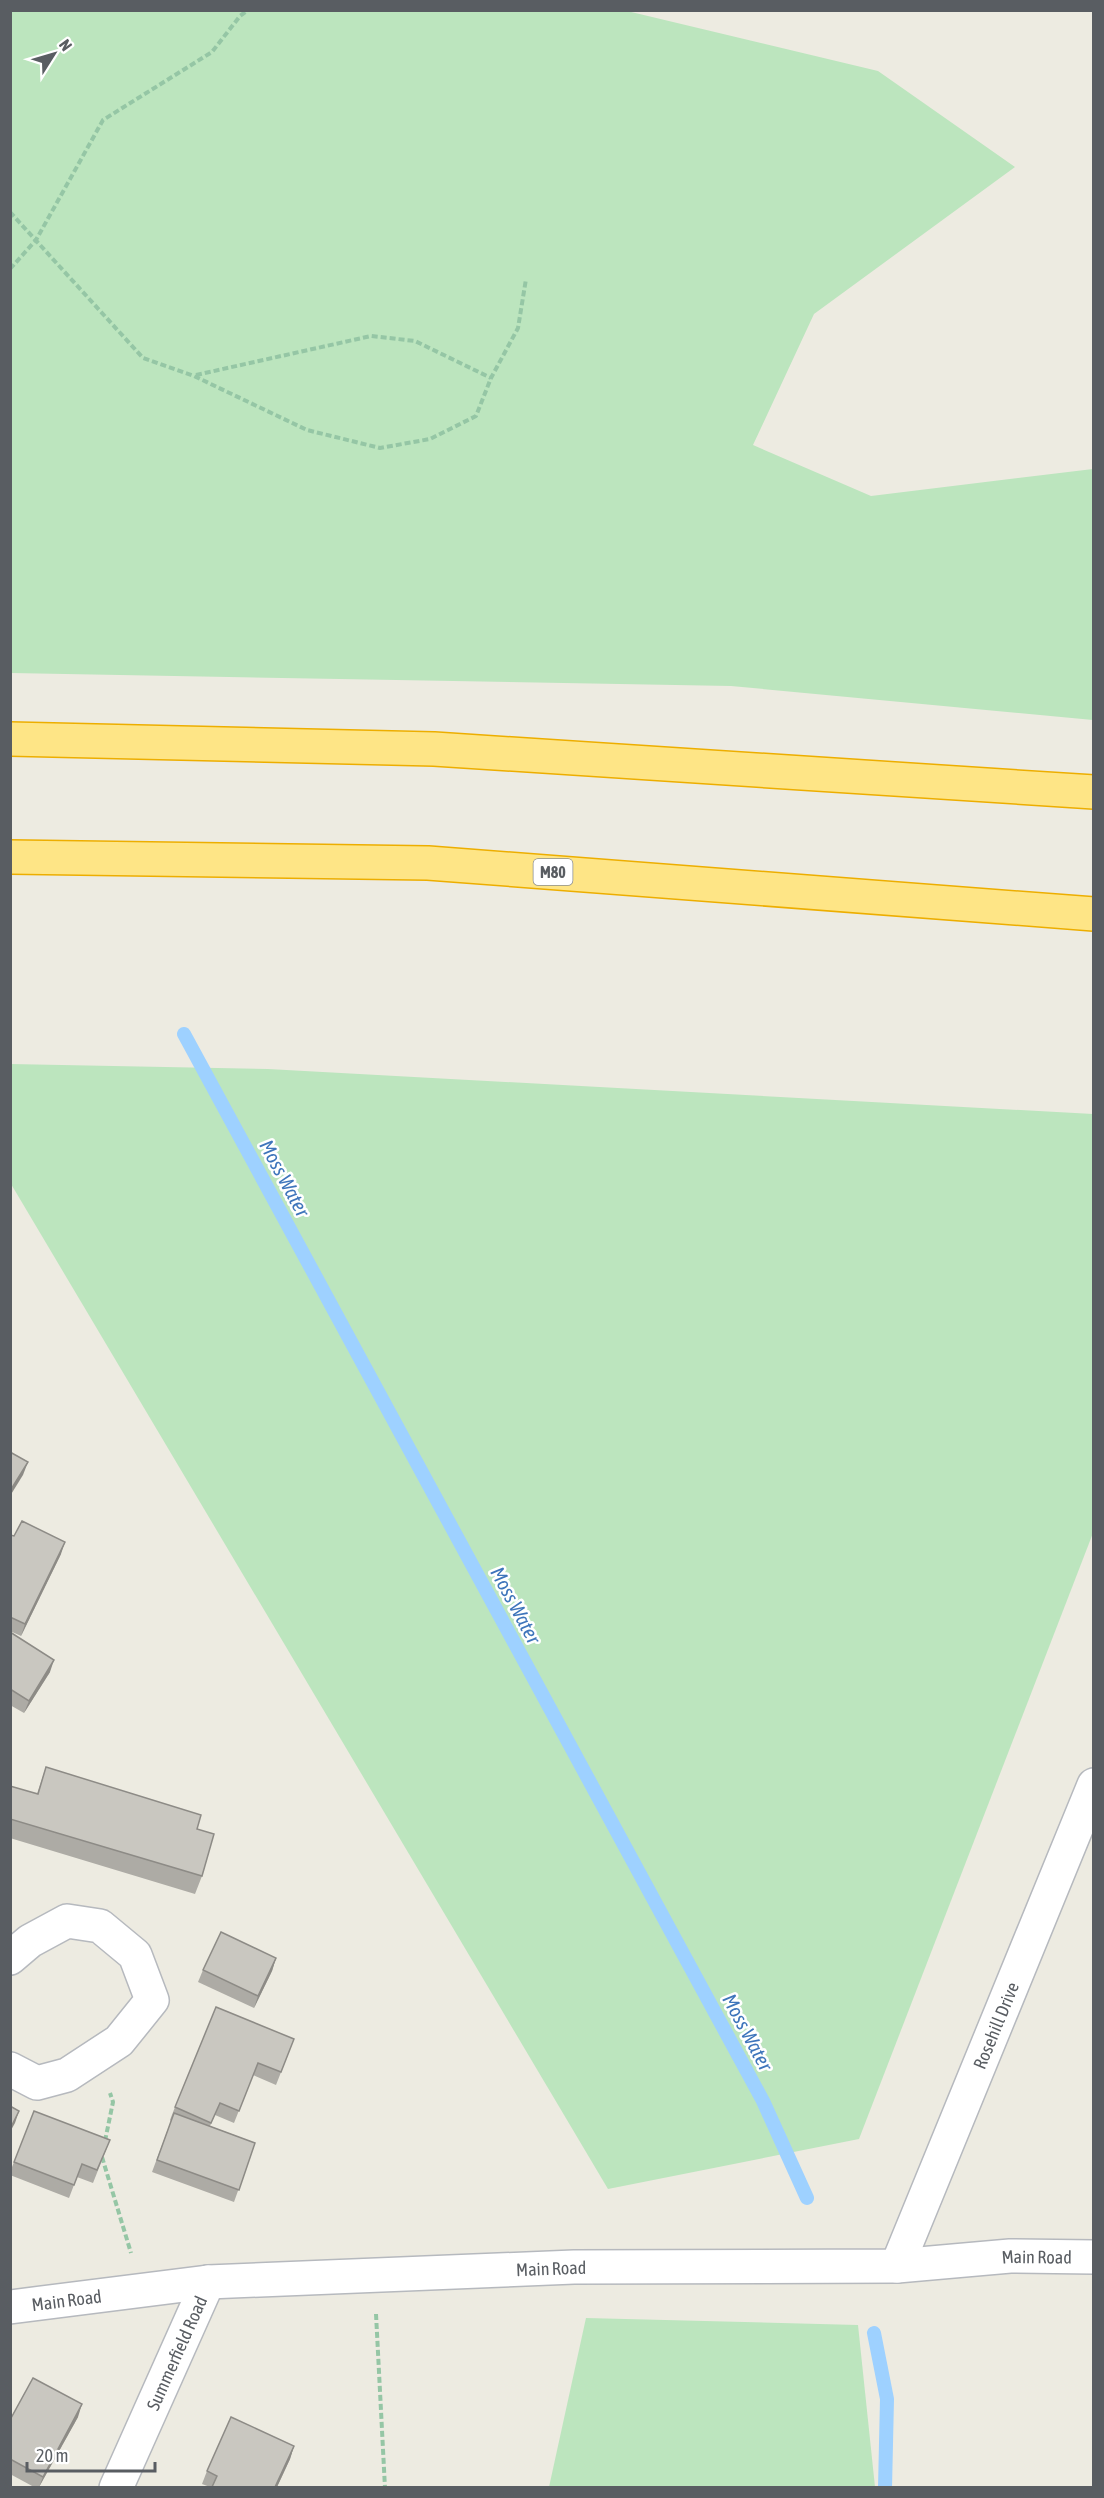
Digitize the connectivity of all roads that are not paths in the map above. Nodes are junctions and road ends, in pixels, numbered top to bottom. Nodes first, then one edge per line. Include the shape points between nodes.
1 (10, 740) edge
2 (1094, 792) edge
3 (10, 857) edge
4 (1094, 914) edge
5 (1094, 1785) edge
6 (13, 1950) edge
7 (10, 2069) edge
8 (1094, 2257) edge
9 (897, 2266) junction
10 (208, 2282) junction
11 (10, 2307) edge
12 (116, 2487) edge

1 - 2 highway via 434,749
3 - 4 highway, M80 via 428,863
5 - 9 street, Rosehill Drive
6 - 7 street via 67,1921 100,1926 135,1955 152,2000 118,2041 67,2074 37,2083
8 - 9 street, Main Road via 1010,2256
9 - 10 street, Main Road via 574,2266
10 - 11 street, Main Road
10 - 12 street, Summerfield Road

